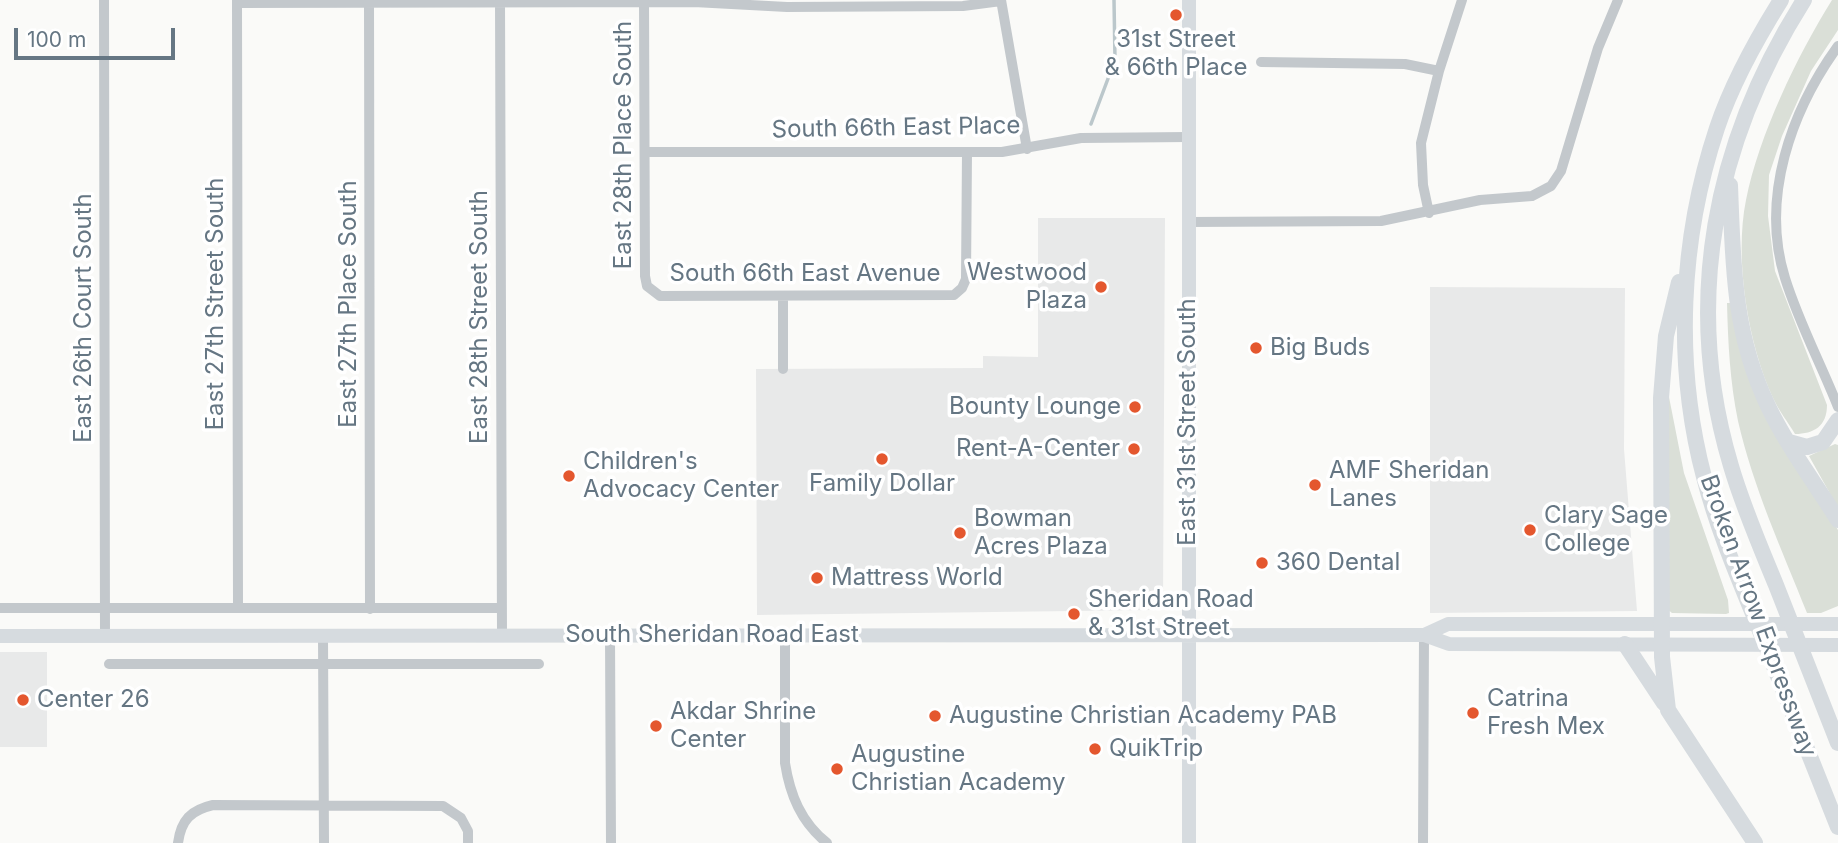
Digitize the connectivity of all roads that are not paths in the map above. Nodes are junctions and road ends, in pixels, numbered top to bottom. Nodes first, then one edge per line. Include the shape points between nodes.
1 (104, 0) edge
2 (1189, 0) edge
3 (1462, 0) edge
4 (1618, 0) edge
5 (1781, 0) edge
6 (1804, 0) edge
7 (237, 1) edge
8 (369, 1) edge
9 (500, 1) edge
10 (645, 1) edge
11 (1001, 1) edge
12 (787, 4) edge
13 (1838, 46) edge
14 (1261, 62) dead end
15 (1439, 71) junction
16 (1188, 137) junction
17 (1027, 149) junction
18 (645, 152) junction
19 (967, 152) junction
20 (1729, 162) junction
21 (1697, 202) junction
22 (1429, 213) junction
23 (1189, 222) junction
24 (650, 289) joint
25 (783, 297) junction
26 (783, 369) dead end
27 (1838, 407) edge
28 (1838, 420) edge
29 (1789, 442) junction
30 (1838, 520) edge
31 (0, 608) edge
32 (105, 608) junction
33 (238, 608) junction
34 (502, 608) junction
35 (370, 609) junction
36 (1838, 623) edge
37 (1662, 624) junction
38 (502, 634) junction
39 (610, 635) junction
40 (1189, 635) junction
41 (1424, 635) junction
42 (0, 636) edge
43 (105, 636) junction
44 (323, 636) junction
45 (785, 636) junction
46 (1625, 644) junction
47 (1662, 645) junction
48 (1838, 645) edge
49 (108, 664) dead end
50 (323, 664) junction
51 (539, 664) dead end
52 (1668, 710) junction
53 (1838, 743) edge
54 (323, 804) junction
55 (1838, 827) edge
56 (178, 843) edge
57 (324, 843) edge
58 (468, 843) edge
59 (611, 843) edge
60 (828, 843) edge
61 (1189, 843) edge
62 (1423, 843) edge
63 (1755, 843) edge

1 - 32 street, East 26th Court South
2 - 16 main road, East 31st Street South
3 - 15 street
4 - 22 street via 1598,48 1561,171 1551,186 1521,197 1480,200
5 - 21 highway, Broken Arrow Expressway via 1754,45 1723,115
6 - 20 highway, Broken Arrow Expressway via 1759,81
7 - 8 street
7 - 33 street, East 27th Street South
8 - 9 street
8 - 35 street, East 27th Place South
9 - 10 street
9 - 34 street, East 28th Street South
10 - 12 street
10 - 18 street, East 28th Place South
11 - 12 street via 951,7
11 - 17 street
13 - 27 street via 1802,106 1790,137 1777,209 1785,276
14 - 15 street via 1405,64
15 - 22 street via 1420,154
16 - 17 street, South 66th East Place via 1081,138
16 - 23 main road, East 31st Street South
17 - 19 street, South 66th East Place
18 - 19 street, South 66th East Place
18 - 24 street, East 28th Place South via 645,276
19 - 25 street, South 66th East Avenue via 967,273 959,292 945,296
20 - 29 highway via 1738,316 1768,406
20 - 53 highway, Broken Arrow Expressway via 1711,262 1708,330 1718,411 1731,466
21 - 37 highway via 1666,336 1661,398
21 - 55 highway, Broken Arrow Expressway via 1685,300 1686,345 1692,416 1704,478 1739,579
22 - 23 street via 1365,222
23 - 40 main road, East 31st Street South
24 - 25 street, South 66th East Avenue via 667,297
25 - 26 street
28 - 29 highway via 1823,442 1807,447
29 - 30 highway
31 - 32 street
32 - 33 street
32 - 43 street, East 26th Court South
33 - 35 street
34 - 35 street
34 - 38 street, East 28th Street South
36 - 37 main road, South Sheridan Road East
37 - 41 main road, South Sheridan Road East via 1448,624
37 - 47 highway
38 - 39 main road, South Sheridan Road East
38 - 44 main road, South Sheridan Road East
39 - 45 main road, South Sheridan Road East
39 - 59 street
40 - 41 main road, South Sheridan Road East
40 - 45 main road, South Sheridan Road East
40 - 61 main road, East 31st Street South
41 - 46 main road, South Sheridan Road East via 1448,644
41 - 62 street
42 - 43 main road, South Sheridan Road East
43 - 44 main road, South Sheridan Road East
44 - 50 street
45 - 60 street via 789,788 806,821
46 - 47 main road, South Sheridan Road East
46 - 52 highway
47 - 48 main road, South Sheridan Road East
47 - 52 highway
49 - 50 street, South Sheridan Road East
50 - 51 street, South Sheridan Road East
50 - 54 street
52 - 63 highway
54 - 56 street via 213,805 190,813 179,831
54 - 57 street
54 - 58 street via 443,806 457,814 468,831

